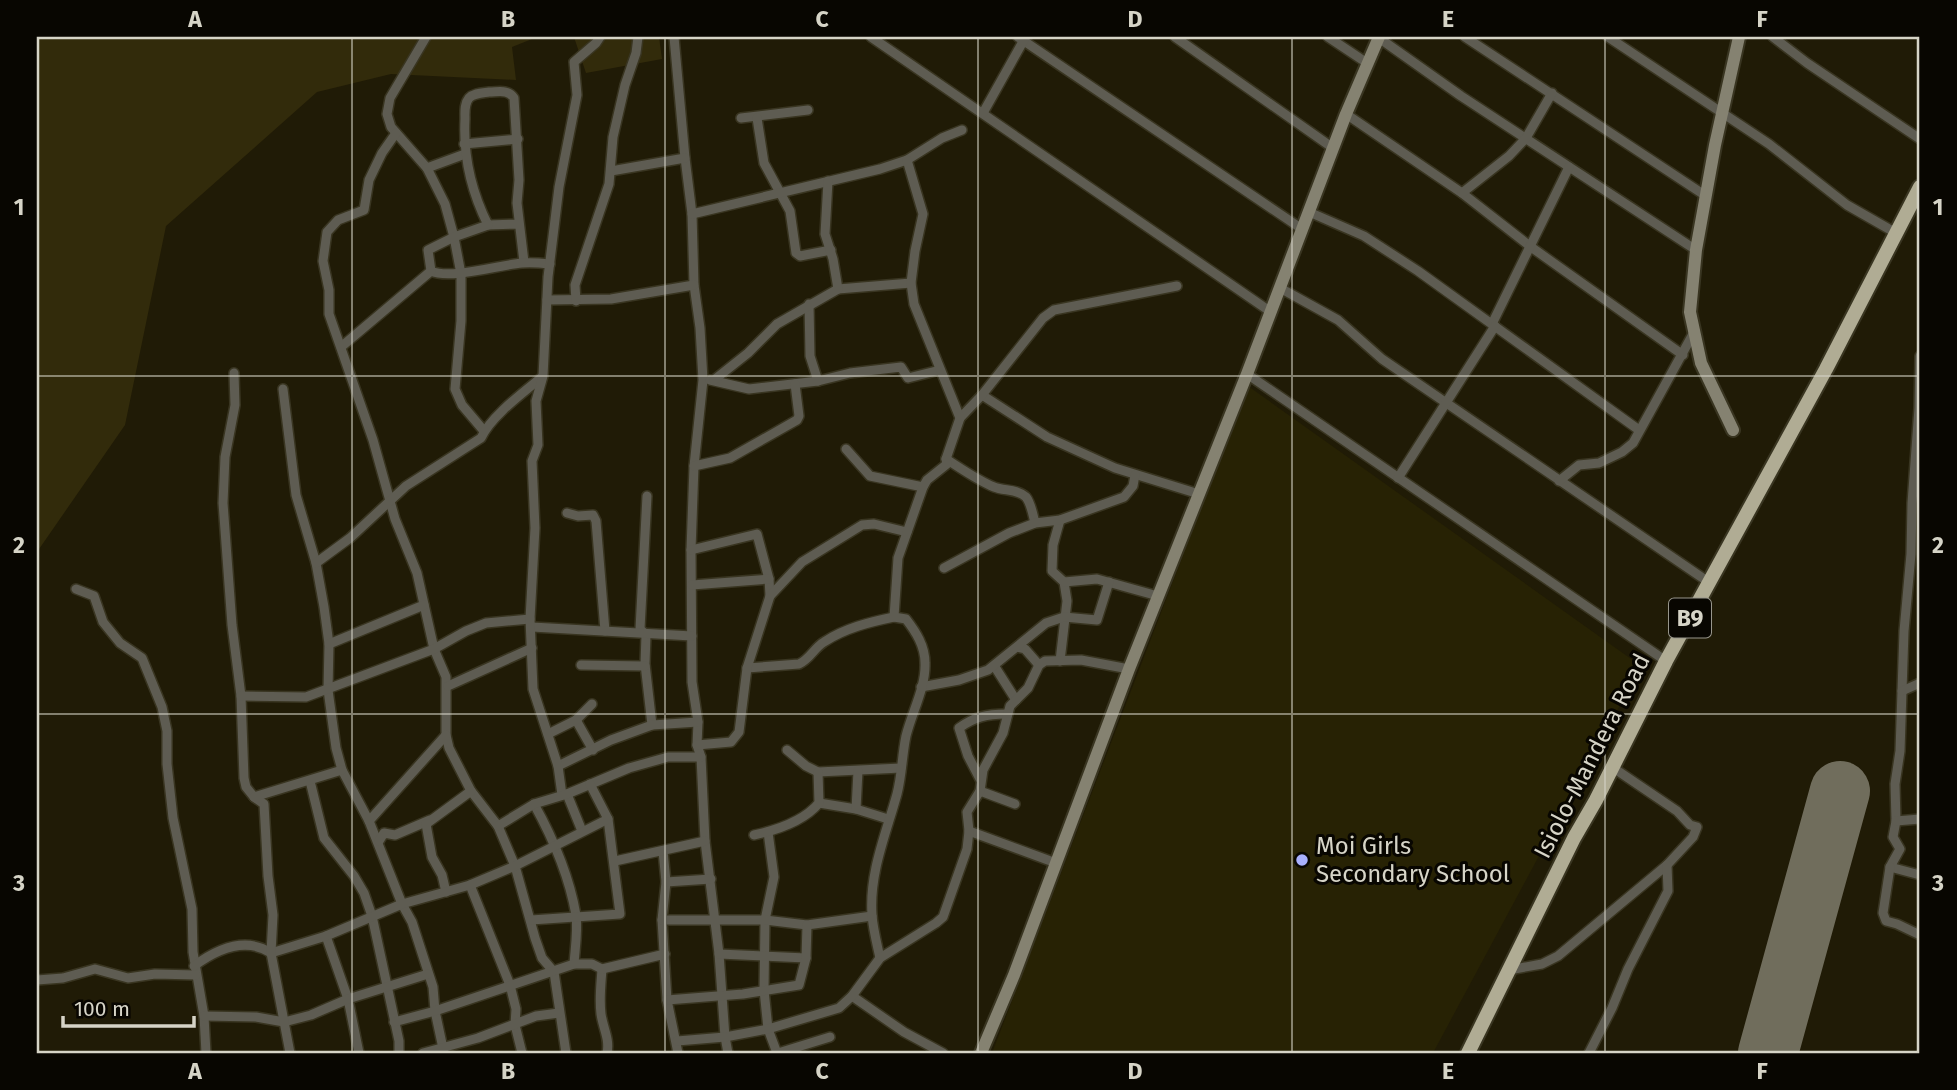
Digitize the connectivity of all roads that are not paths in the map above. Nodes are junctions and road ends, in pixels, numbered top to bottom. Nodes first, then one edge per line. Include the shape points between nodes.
1 (426, 37) edge
2 (600, 37) edge
3 (638, 37) edge
4 (674, 37) edge
5 (871, 37) edge
6 (1175, 37) edge
7 (1328, 37) edge
8 (1379, 37) edge
9 (1465, 37) edge
10 (1608, 37) edge
11 (1739, 37) edge
12 (1773, 37) edge
13 (1022, 38) edge
14 (1367, 63) junction
15 (1552, 93) junction
16 (808, 110) dead end
17 (1722, 112) junction
18 (983, 113) junction
19 (1346, 114) junction
20 (741, 118) dead end
21 (757, 118) junction
22 (961, 130) dead end
23 (396, 133) junction
24 (1526, 138) junction
25 (518, 139) junction
26 (1920, 139) edge
27 (1334, 148) junction
28 (464, 149) junction
29 (685, 158) junction
30 (907, 160) junction
31 (1569, 167) junction
32 (427, 168) junction
33 (611, 171) junction
34 (828, 181) junction
35 (1920, 187) edge
36 (780, 193) junction
37 (1462, 193) junction
38 (1706, 196) junction
39 (1309, 212) junction
40 (692, 214) junction
41 (518, 224) junction
42 (488, 225) junction
43 (1302, 229) junction
44 (1896, 233) junction
45 (454, 237) junction
46 (1531, 247) junction
47 (831, 250) junction
48 (1696, 250) junction
49 (524, 262) junction
50 (550, 264) junction
51 (431, 271) junction
52 (461, 274) junction
53 (911, 283) junction
54 (694, 285) junction
55 (1177, 286) dead end
56 (1280, 288) junction
57 (838, 289) junction
58 (547, 300) junction
59 (576, 301) junction
60 (809, 304) junction
61 (1271, 312) junction
62 (1494, 325) junction
63 (1693, 334) junction
64 (341, 347) junction
65 (1683, 355) junction
66 (1920, 356) edge
67 (940, 370) junction
68 (234, 373) dead end
69 (1247, 374) junction
70 (543, 376) junction
71 (703, 380) junction
72 (714, 380) junction
73 (818, 381) junction
74 (795, 384) junction
75 (283, 389) dead end
76 (982, 395) junction
77 (1447, 404) junction
78 (960, 418) junction
79 (484, 430) junction
80 (1639, 430) junction
81 (1733, 430) dead end
82 (846, 449) dead end
83 (946, 459) junction
84 (694, 466) junction
85 (1135, 475) junction
86 (1398, 478) junction
87 (1559, 481) junction
88 (923, 486) junction
89 (1199, 494) junction
90 (647, 496) dead end
91 (390, 503) junction
92 (567, 513) dead end
93 (1060, 520) junction
94 (1035, 523) junction
95 (907, 532) junction
96 (691, 551) junction
97 (316, 563) junction
98 (944, 568) dead end
99 (768, 579) junction
100 (1064, 582) junction
101 (1109, 582) junction
102 (1710, 583) junction
103 (692, 585) junction
104 (76, 589) dead end
105 (770, 596) junction
106 (1158, 597) junction
107 (424, 605) junction
108 (894, 617) junction
109 (1064, 617) junction
110 (531, 623) junction
111 (605, 631) junction
112 (646, 635) junction
113 (692, 636) junction
114 (329, 644) junction
115 (1017, 647) junction
116 (532, 648) junction
117 (434, 649) junction
118 (1060, 661) junction
119 (1666, 661) junction
120 (581, 665) dead end
121 (1039, 665) junction
122 (645, 666) junction
123 (995, 667) junction
124 (747, 668) junction
125 (1129, 669) junction
126 (1920, 683) edge
127 (448, 686) junction
128 (921, 687) junction
129 (328, 690) junction
130 (1902, 691) junction
131 (241, 696) junction
132 (1016, 700) junction
133 (592, 704) dead end
134 (1006, 714) junction
135 (576, 720) junction
136 (698, 722) junction
137 (652, 725) junction
138 (548, 734) junction
139 (446, 735) junction
140 (697, 745) junction
141 (593, 750) junction
142 (787, 750) dead end
143 (701, 757) junction
144 (558, 766) junction
145 (1612, 767) junction
146 (901, 768) junction
147 (342, 770) junction
148 (858, 771) junction
149 (818, 772) junction
150 (310, 781) junction
151 (590, 784) junction
152 (981, 787) junction
153 (471, 792) junction
154 (565, 794) junction
155 (254, 797) junction
156 (820, 803) junction
157 (534, 804) junction
158 (1015, 804) dead end
159 (856, 810) junction
160 (608, 819) junction
161 (888, 819) junction
162 (1920, 819) edge
163 (430, 820) junction
164 (369, 821) junction
165 (1896, 821) junction
166 (498, 826) junction
167 (582, 831) junction
168 (969, 831) junction
169 (768, 832) junction
170 (754, 835) dead end
171 (379, 841) junction
172 (705, 841) junction
173 (556, 845) junction
174 (663, 851) junction
175 (615, 861) junction
176 (1056, 863) junction
177 (1667, 865) junction
178 (515, 866) junction
179 (1889, 867) junction
180 (1920, 875) edge
181 (710, 879) junction
182 (666, 882) junction
183 (470, 884) junction
184 (446, 892) junction
185 (402, 904) junction
186 (372, 916) junction
187 (872, 916) junction
188 (576, 918) junction
189 (531, 920) junction
190 (662, 920) junction
191 (715, 920) junction
192 (765, 920) junction
193 (807, 925) junction
194 (1920, 935) edge
195 (326, 936) junction
196 (271, 953) junction
197 (665, 954) junction
198 (719, 954) junction
199 (765, 957) junction
200 (806, 958) junction
201 (880, 958) junction
202 (574, 964) junction
203 (602, 969) junction
204 (195, 970) junction
205 (1508, 970) junction
206 (554, 972) junction
207 (428, 974) junction
208 (37, 980) edge
209 (510, 985) junction
210 (387, 986) junction
211 (764, 990) junction
212 (721, 995) junction
213 (852, 996) junction
214 (348, 999) junction
215 (667, 1000) junction
216 (435, 1011) junction
217 (559, 1013) junction
218 (204, 1016) junction
219 (284, 1022) junction
220 (394, 1022) junction
221 (514, 1025) junction
222 (768, 1029) junction
223 (725, 1037) junction
224 (830, 1037) dead end
225 (677, 1041) junction
226 (443, 1050) edge
227 (206, 1053) edge
228 (290, 1053) edge
229 (359, 1053) edge
230 (399, 1053) edge
231 (423, 1053) edge
232 (522, 1053) edge
233 (566, 1053) edge
234 (607, 1053) edge
235 (678, 1053) edge
236 (728, 1053) edge
237 (778, 1053) edge
238 (943, 1053) edge
239 (981, 1053) edge
240 (1468, 1053) edge
241 (1589, 1053) edge

1 - 23 street via 387,107
2 - 50 street via 574,62 577,95
3 - 33 street via 613,137
4 - 29 street
5 - 18 street
6 - 27 street
7 - 14 street
8 - 14 main road
8 - 24 street
9 - 15 street
10 - 17 street
11 - 17 main road
12 - 26 street
13 - 18 street
13 - 43 street
14 - 19 main road
15 - 24 street
15 - 38 street
16 - 21 street
17 - 38 main road
17 - 44 street via 1847,205
18 - 61 street
19 - 27 main road
19 - 37 street
20 - 21 street
21 - 36 street via 764,163
22 - 30 street
23 - 32 street
23 - 64 street via 369,180 364,210 338,220 327,232 323,269 329,314
24 - 31 street
24 - 37 street
25 - 28 street
25 - 28 street via 511,94 479,93 467,100
25 - 41 street
27 - 39 main road
28 - 32 street
28 - 42 street via 472,190
29 - 33 street
29 - 40 street
30 - 34 street
30 - 53 street via 923,215
31 - 46 street
31 - 48 street
32 - 45 street
33 - 59 street via 575,285
34 - 36 street
34 - 47 street via 825,234
35 - 44 highway, Isiolo-Mandera Road / B9
36 - 40 street
36 - 47 street via 790,211 796,253
37 - 46 street
38 - 48 main road
39 - 43 main road
39 - 62 street via 1364,236
40 - 54 street
41 - 42 street
41 - 49 street
42 - 45 street
43 - 56 main road
44 - 102 highway, Isiolo-Mandera Road / B9
45 - 51 street via 427,250
45 - 52 street
46 - 62 street
46 - 65 street
47 - 57 street
48 - 63 main road via 1690,312
49 - 50 street
49 - 52 street
50 - 58 street
51 - 52 street
51 - 64 street
52 - 79 street via 455,389 462,405
53 - 57 street
53 - 67 street via 917,314
54 - 59 street
54 - 71 street
55 - 76 street via 1054,310
56 - 61 main road
56 - 77 street via 1338,320 1382,359
57 - 60 street
58 - 59 street
58 - 70 street
60 - 72 street via 777,324
60 - 73 street via 810,356
61 - 69 main road
62 - 77 street
62 - 80 street
63 - 65 street
63 - 81 main road via 1701,363
64 - 91 street
65 - 80 street
66 - 130 street
67 - 73 street via 908,378 901,368
67 - 78 street
68 - 131 street via 223,503
69 - 86 street
69 - 89 main road
70 - 79 street
70 - 110 street via 536,401 538,445 532,461
71 - 72 street
71 - 84 street
72 - 74 street via 748,389
73 - 74 street
74 - 84 street via 797,420 730,458
75 - 97 street via 296,495
76 - 78 street
76 - 85 street via 1041,434
77 - 86 street
77 - 87 street
78 - 83 street
79 - 91 street via 481,438 406,486
80 - 87 street via 1622,452 1599,463 1579,465
82 - 88 street via 870,476
83 - 88 street via 947,464
83 - 94 street via 981,481 1024,495
84 - 96 street
85 - 89 street
85 - 93 street via 1124,497
86 - 119 street
87 - 102 street
88 - 95 street
89 - 106 main road
90 - 112 street via 640,629
91 - 97 street
91 - 107 street
92 - 111 street via 593,515 596,521
93 - 94 street
93 - 100 street via 1052,571
94 - 98 street
95 - 105 street via 862,525 802,562
95 - 108 street via 898,558
96 - 99 street via 757,534
96 - 103 street
97 - 114 street
99 - 103 street
99 - 105 street
100 - 101 street
100 - 109 street
101 - 106 street
101 - 109 street via 1097,620
102 - 119 highway, Isiolo-Mandera Road / B9
103 - 113 street
104 - 204 street via 93,596 103,622 120,643 142,658 162,707 173,818 192,909
105 - 124 street
106 - 125 main road
107 - 114 street
107 - 117 street
108 - 124 street via 834,635 799,664
108 - 128 street via 906,619 923,648
109 - 115 street via 1046,623
109 - 118 street
110 - 111 street
110 - 116 street
110 - 117 street via 486,623
111 - 112 street
112 - 113 street
112 - 122 street
113 - 136 street
114 - 129 street
115 - 121 street via 1025,649
115 - 123 street
116 - 127 street
116 - 138 street via 533,689
117 - 127 street
117 - 129 street
118 - 121 street
118 - 125 street
119 - 145 highway, Isiolo-Mandera Road / B9
120 - 122 street
121 - 132 street
122 - 137 street
123 - 128 street
123 - 132 street
124 - 140 street via 739,732 731,742
125 - 176 main road
126 - 130 street
127 - 139 street
128 - 146 street
129 - 131 street via 306,697
129 - 147 street
130 - 165 street
131 - 155 street via 244,778
132 - 134 street
133 - 135 street
134 - 152 street
134 - 152 street via 982,716 959,728
135 - 138 street
135 - 141 street
136 - 137 street
136 - 140 street
137 - 141 street
138 - 144 street
139 - 153 street
139 - 164 street
140 - 143 street
141 - 144 street
142 - 149 street
143 - 151 street via 668,757
143 - 172 street
144 - 154 street
145 - 177 street via 1697,827 1693,838
145 - 205 highway, Isiolo-Mandera Road / B9
146 - 148 street
146 - 161 street
147 - 150 street
147 - 164 street
148 - 149 street
148 - 159 street
149 - 156 street
150 - 155 street
150 - 186 street via 324,838 354,876
151 - 154 street
151 - 160 street
152 - 158 street
152 - 168 street via 967,812
153 - 163 street
153 - 166 street
154 - 157 street
154 - 167 street
155 - 196 street via 264,804 265,813 273,915
156 - 159 street
156 - 169 street via 806,815
157 - 166 street
157 - 173 street
159 - 161 street
160 - 167 street
160 - 175 street
161 - 187 street via 875,874
162 - 165 street
163 - 171 street via 395,835 384,833
163 - 184 street via 426,826 432,857
164 - 171 street
165 - 179 street via 1893,837 1899,849
166 - 178 street
167 - 173 street
168 - 176 street
168 - 201 street via 943,917
169 - 170 street
169 - 192 street via 774,877
171 - 185 street
172 - 174 street
172 - 181 street
173 - 178 street
173 - 188 street
174 - 175 street
174 - 182 street
175 - 188 street via 620,914
176 - 239 main road
177 - 205 street via 1558,956
177 - 241 street via 1668,891
178 - 183 street
178 - 189 street
179 - 180 street
179 - 194 street via 1886,921
181 - 182 street
181 - 191 street
182 - 190 street
183 - 184 street
183 - 209 street
184 - 185 street
185 - 186 street
185 - 207 street
186 - 195 street
186 - 210 street
187 - 193 street
187 - 201 street
188 - 189 street
188 - 202 street
189 - 206 street via 542,958
190 - 191 street
190 - 197 street
191 - 192 street
191 - 198 street
192 - 193 street
192 - 199 street
193 - 200 street
195 - 196 street
195 - 214 street
196 - 204 street via 259,945 228,946 213,952
196 - 219 street
197 - 203 street
197 - 215 street
198 - 199 street
198 - 212 street
199 - 200 street
199 - 211 street
200 - 211 street via 799,985
201 - 213 street
202 - 203 street
202 - 206 street
203 - 234 street via 601,1016 609,1043
204 - 208 street via 128,978 95,969
204 - 218 street
205 - 240 highway, Isiolo-Mandera Road / B9
206 - 209 street
206 - 217 street
207 - 210 street
207 - 216 street
209 - 216 street
209 - 221 street via 516,1009
210 - 214 street
210 - 220 street
211 - 212 street
211 - 222 street
212 - 215 street
212 - 223 street
213 - 222 street via 839,1009
213 - 238 street
214 - 219 street
214 - 229 street
215 - 225 street
216 - 220 street
216 - 226 street
217 - 221 street
217 - 233 street
218 - 219 street
218 - 227 street
219 - 228 street
220 - 230 street
221 - 226 street
221 - 232 street
222 - 223 street
222 - 237 street
223 - 225 street
223 - 236 street
224 - 237 street
225 - 235 street
226 - 231 street

